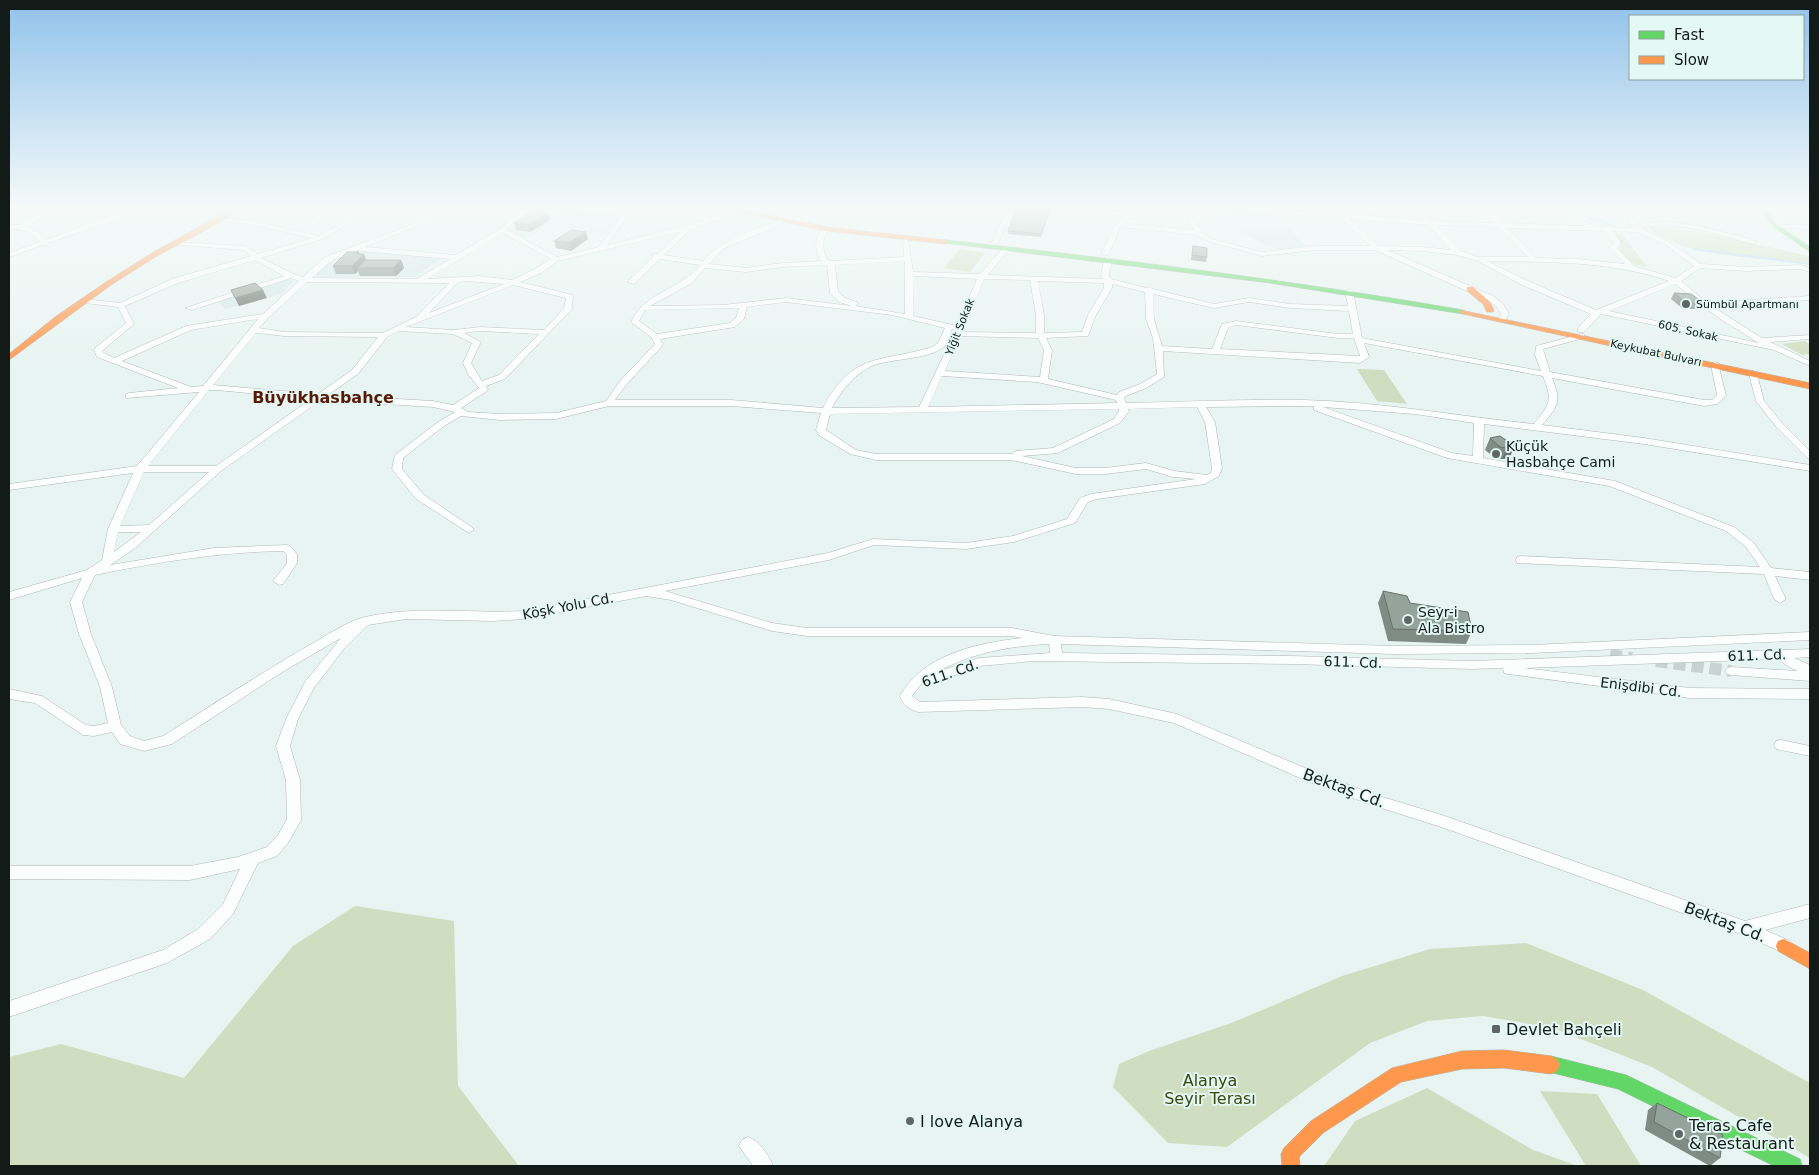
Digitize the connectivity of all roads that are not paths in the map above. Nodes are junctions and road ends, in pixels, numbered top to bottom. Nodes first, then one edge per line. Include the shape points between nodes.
1 (127, 263) edge
2 (140, 263) edge
3 (238, 263) edge
4 (265, 263) edge
5 (324, 263) edge
6 (447, 263) edge
7 (549, 263) edge
8 (649, 263) edge
9 (693, 263) edge
10 (849, 263) edge
11 (909, 263) edge
12 (990, 263) edge
13 (1106, 263) edge
14 (1149, 263) edge
15 (1158, 263) edge
16 (1409, 263) edge
17 (1485, 263) edge
18 (1610, 263) edge
19 (1628, 263) edge
20 (1695, 263) edge
21 (831, 264) junction
22 (705, 265) junction
23 (1632, 266) junction
24 (1699, 266) junction
25 (1810, 270) edge
26 (910, 274) junction
27 (291, 276) junction
28 (982, 276) junction
29 (1034, 278) junction
30 (304, 280) junction
31 (418, 281) junction
32 (455, 281) junction
33 (1108, 281) junction
34 (1676, 281) junction
35 (631, 282) dead end
36 (510, 284) junction
37 (1149, 289) junction
38 (1470, 290) junction
39 (1349, 291) junction
40 (834, 294) junction
41 (1810, 298) edge
42 (786, 300) junction
43 (85, 301) junction
44 (121, 305) junction
45 (743, 305) junction
46 (1707, 305) junction
47 (190, 308) dead end
48 (643, 308) junction
49 (1352, 310) junction
50 (872, 311) junction
51 (1598, 312) junction
52 (1489, 313) junction
53 (265, 316) junction
54 (909, 316) junction
55 (1504, 316) junction
56 (418, 320) junction
57 (949, 327) junction
58 (397, 328) junction
59 (253, 330) junction
60 (959, 331) junction
61 (454, 332) junction
62 (544, 332) junction
63 (1581, 333) junction
64 (384, 335) junction
65 (1041, 336) junction
66 (655, 337) junction
67 (1810, 337) edge
68 (1358, 338) junction
69 (1762, 340) junction
70 (9, 345) edge
71 (1158, 348) junction
72 (1778, 349) junction
73 (1215, 351) junction
74 (9, 358) edge
75 (116, 360) junction
76 (1810, 364) edge
77 (1714, 365) junction
78 (940, 373) junction
79 (1546, 374) junction
80 (1753, 374) junction
81 (1810, 379) edge
82 (1044, 380) junction
83 (481, 385) junction
84 (1810, 386) edge
85 (206, 388) junction
86 (190, 389) junction
87 (129, 396) dead end
88 (318, 398) junction
89 (1122, 402) junction
90 (609, 403) junction
91 (1304, 403) junction
92 (1200, 404) junction
93 (458, 410) junction
94 (922, 410) junction
95 (824, 411) junction
96 (1479, 421) junction
97 (1536, 426) junction
98 (1810, 456) edge
99 (1011, 457) junction
100 (1478, 460) junction
101 (1810, 468) edge
102 (140, 469) junction
103 (218, 469) junction
104 (1212, 478) junction
105 (9, 487) edge
106 (150, 528) junction
107 (113, 529) junction
108 (469, 530) dead end
109 (107, 560) junction
110 (1521, 560) dead end
111 (1768, 571) junction
112 (91, 572) junction
113 (1810, 576) edge
114 (279, 581) dead end
115 (646, 592) junction
116 (9, 596) edge
117 (1780, 599) dead end
118 (366, 621) junction
119 (996, 632) junction
120 (1810, 636) edge
121 (1054, 640) junction
122 (1022, 641) junction
123 (1532, 648) junction
124 (1810, 653) edge
125 (1779, 654) junction
126 (1610, 655) tunnel mouth
127 (1057, 656) junction
128 (1034, 657) junction
129 (1472, 665) junction
130 (1810, 670) edge
131 (1731, 671) tunnel mouth
132 (1810, 676) edge
133 (911, 687) junction
134 (9, 694) edge
135 (1810, 694) edge
136 (115, 726) junction
137 (1781, 745) dead end
138 (1810, 751) edge
139 (253, 858) junction
140 (9, 872) edge
141 (1810, 911) edge
142 (1745, 928) junction
143 (1784, 946) junction
144 (1810, 949) edge
145 (1810, 962) edge
146 (9, 1009) edge
147 (748, 1146) dead end
148 (764, 1166) edge
149 (1291, 1166) edge
150 (1793, 1166) edge

1 - 70 main road
2 - 43 main road
3 - 44 street via 175,281
4 - 27 street
5 - 30 street
6 - 31 street
7 - 36 street
8 - 35 street
9 - 22 street
10 - 21 street
11 - 26 street
12 - 28 street, Yiğit Sokak
13 - 33 street via 1105,276
14 - 39 main road
15 - 52 main road via 1344,284
16 - 38 street
17 - 51 street, 605. Sokak
18 - 23 street
19 - 23 street
20 - 24 street
21 - 22 street via 746,270
21 - 40 street
22 - 48 street via 690,281
23 - 34 street
24 - 25 street via 1746,269 1800,267
24 - 34 street
26 - 28 street
26 - 54 street
27 - 30 street
27 - 47 street
28 - 29 street
28 - 60 street, Yiğit Sokak
29 - 33 street
29 - 65 street
30 - 31 street
30 - 53 street
31 - 32 street
32 - 36 street via 465,277
32 - 56 street
33 - 37 street
33 - 65 street via 1108,288 1092,315 1087,332 1076,336
34 - 46 street
34 - 51 street
36 - 56 street
36 - 62 street via 570,297 568,309
37 - 49 street via 1214,306 1249,300
37 - 71 street via 1150,319
38 - 52 main road via 1486,303
38 - 55 street via 1490,298 1500,306
39 - 49 street
39 - 52 main road
40 - 42 street
40 - 50 street
41 - 46 street
42 - 45 street
42 - 50 street
43 - 44 street
43 - 74 main road via 42,330
44 - 75 street via 130,324 98,350 100,355
45 - 48 street
45 - 66 street via 740,319 732,325
46 - 69 street
48 - 66 street via 635,322
49 - 68 street
50 - 54 street
51 - 63 street
51 - 72 street, 605. Sokak
52 - 55 main road, Keykubat Bulvarı
53 - 59 street
53 - 75 street via 189,328
54 - 57 street
55 - 63 main road, Keykubat Bulvarı
56 - 58 street
57 - 60 street
57 - 95 street via 942,344 935,349 875,361 858,369 845,380
58 - 61 street
58 - 64 street
59 - 64 street via 294,335
59 - 85 street
60 - 65 street
60 - 78 street, Yiğit Sokak
61 - 62 street via 487,329
61 - 83 street via 477,342 467,362
62 - 83 street via 502,376
63 - 77 main road, Keykubat Bulvarı
63 - 79 street via 1539,348 1538,357
63 - 81 main road, Keykubat Bulvarı
64 - 88 street via 356,372
65 - 82 street via 1048,350
66 - 90 street via 658,344
67 - 69 street
68 - 73 street via 1236,323 1225,326
68 - 73 street via 1365,357 1360,360
68 - 79 street
69 - 72 street
71 - 73 street
71 - 89 street via 1161,375 1122,394
72 - 76 street
75 - 86 street
77 - 79 street via 1722,396 1714,402 1704,403
77 - 80 main road, Keykubat Bulvarı
78 - 82 street
78 - 94 street, Yiğit Sokak
79 - 97 street via 1554,404
80 - 84 main road, Keykubat Bulvarı
80 - 98 street via 1760,401
82 - 89 street
83 - 93 street via 484,389
85 - 86 street
85 - 88 street
85 - 102 street
86 - 87 street
88 - 93 street via 397,401
88 - 103 street
89 - 92 street
89 - 94 street
89 - 99 street via 1124,411 1117,421 1082,440 1055,451
90 - 93 street via 556,416 466,415
90 - 95 street via 731,403
91 - 92 street
91 - 96 street
91 - 100 street via 1441,453
92 - 104 street via 1210,422 1215,446 1217,468
93 - 108 street via 398,458 396,469 420,497
94 - 95 street
95 - 99 street via 823,434 853,452 865,455
96 - 97 street
96 - 100 street
97 - 101 street
99 - 104 street via 1076,471 1146,466 1173,474
100 - 111 street via 1611,483 1707,518 1730,529 1750,545
102 - 103 street
102 - 105 street
102 - 107 street
103 - 106 street
104 - 115 street via 1196,483 1095,496 1084,500 1071,521 1014,539 947,546 873,542 829,556
106 - 107 street
106 - 109 street via 130,547
107 - 109 street
109 - 112 street
110 - 111 street
111 - 113 street
111 - 117 street
112 - 114 street via 183,556 263,547 286,548 292,554 292,563
112 - 116 street
112 - 136 street via 76,602 106,687
115 - 118 street, Köşk Yolu Cd. via 524,615 406,614
115 - 119 street, Köşk Yolu Cd. via 672,596 772,627 807,632
118 - 136 street, Köşk Yolu Cd. via 280,668 167,740 133,745
118 - 139 street via 339,647 309,685 292,719 283,746 293,780 294,820 272,852
119 - 121 street, Köşk Yolu Cd.
119 - 122 street
120 - 123 street, 611. Cd.
121 - 122 street, 611. Cd.
121 - 123 street, 611. Cd. via 1394,650
121 - 127 street
122 - 128 street
122 - 133 street, 611. Cd. via 942,662
123 - 126 street
124 - 125 street, 611. Cd.
125 - 129 street, 611. Cd.
125 - 130 street
127 - 128 street, 611. Cd.
127 - 129 street, 611. Cd.
128 - 133 street, 611. Cd. via 979,662
129 - 135 street, Enişdibi Cd. via 1690,693
131 - 132 street
133 - 142 street, Bektaş Cd. via 906,696 918,707 1082,702 1177,719 1365,797
134 - 136 street via 38,699 83,730
137 - 138 street
139 - 140 street via 190,873
139 - 146 street via 228,909 204,934 167,956
141 - 142 street
142 - 143 street, Bektaş Cd.
143 - 144 main road
143 - 145 main road
147 - 148 street
149 - 150 main road via 1290,1154 1318,1127 1398,1074 1462,1060 1504,1059 1547,1064 1620,1081

